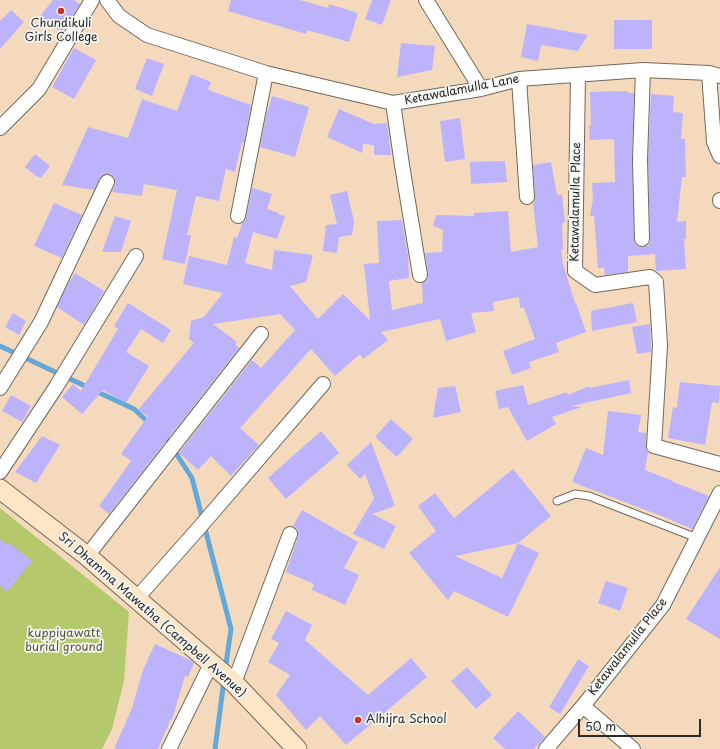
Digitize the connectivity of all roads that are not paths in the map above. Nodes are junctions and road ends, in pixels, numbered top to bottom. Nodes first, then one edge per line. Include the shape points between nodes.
1 (92, 0) edge
2 (107, 0) edge
3 (426, 0) edge
4 (643, 70) junction
5 (266, 73) junction
6 (578, 75) junction
7 (715, 75) edge
8 (519, 79) junction
9 (481, 89) junction
10 (393, 103) junction
11 (0, 128) edge
12 (720, 156) edge
13 (107, 182) dead end
14 (527, 197) dead end
15 (238, 216) dead end
16 (642, 239) dead end
17 (136, 256) dead end
18 (420, 275) dead end
19 (262, 334) dead end
20 (323, 384) dead end
21 (0, 388) edge
22 (720, 464) edge
23 (0, 472) edge
24 (0, 490) edge
25 (720, 493) edge
26 (557, 500) dead end
27 (290, 534) dead end
28 (697, 538) junction
29 (87, 556) junction
30 (136, 599) junction
31 (224, 675) junction
32 (583, 706) junction
33 (169, 749) edge
34 (297, 749) edge
35 (546, 749) edge
36 (633, 749) edge

1 - 11 street via 39,89
2 - 5 street, Ketawalamulla Lane via 119,16 147,35
3 - 9 street
4 - 6 street, Ketawalamulla Lane
4 - 7 street, Ketawalamulla Lane
4 - 16 street via 640,160
5 - 10 street, Ketawalamulla Lane
5 - 15 street
6 - 8 street, Ketawalamulla Lane
6 - 22 street, Ketawalamulla Place via 575,271 595,285 650,277 656,282 660,345 654,446
7 - 12 street via 714,142
8 - 9 street, Ketawalamulla Lane
8 - 14 street
9 - 10 street, Ketawalamulla Lane
10 - 18 street
13 - 21 street via 41,322
17 - 23 street
19 - 29 street
20 - 30 street
24 - 29 main road, Sri Dhamma Mawatha (Campbell Avenue)
25 - 28 street, Ketawalamulla Place
26 - 28 lane via 575,494 589,496
27 - 31 street
28 - 32 street, Ketawalamulla Place via 663,605
29 - 30 main road, Sri Dhamma Mawatha (Campbell Avenue)
30 - 31 main road, Sri Dhamma Mawatha (Campbell Avenue)
31 - 33 street
31 - 34 main road, Sri Dhamma Mawatha (Campbell Avenue)
32 - 35 street, Ketawalamulla Place
32 - 36 street

